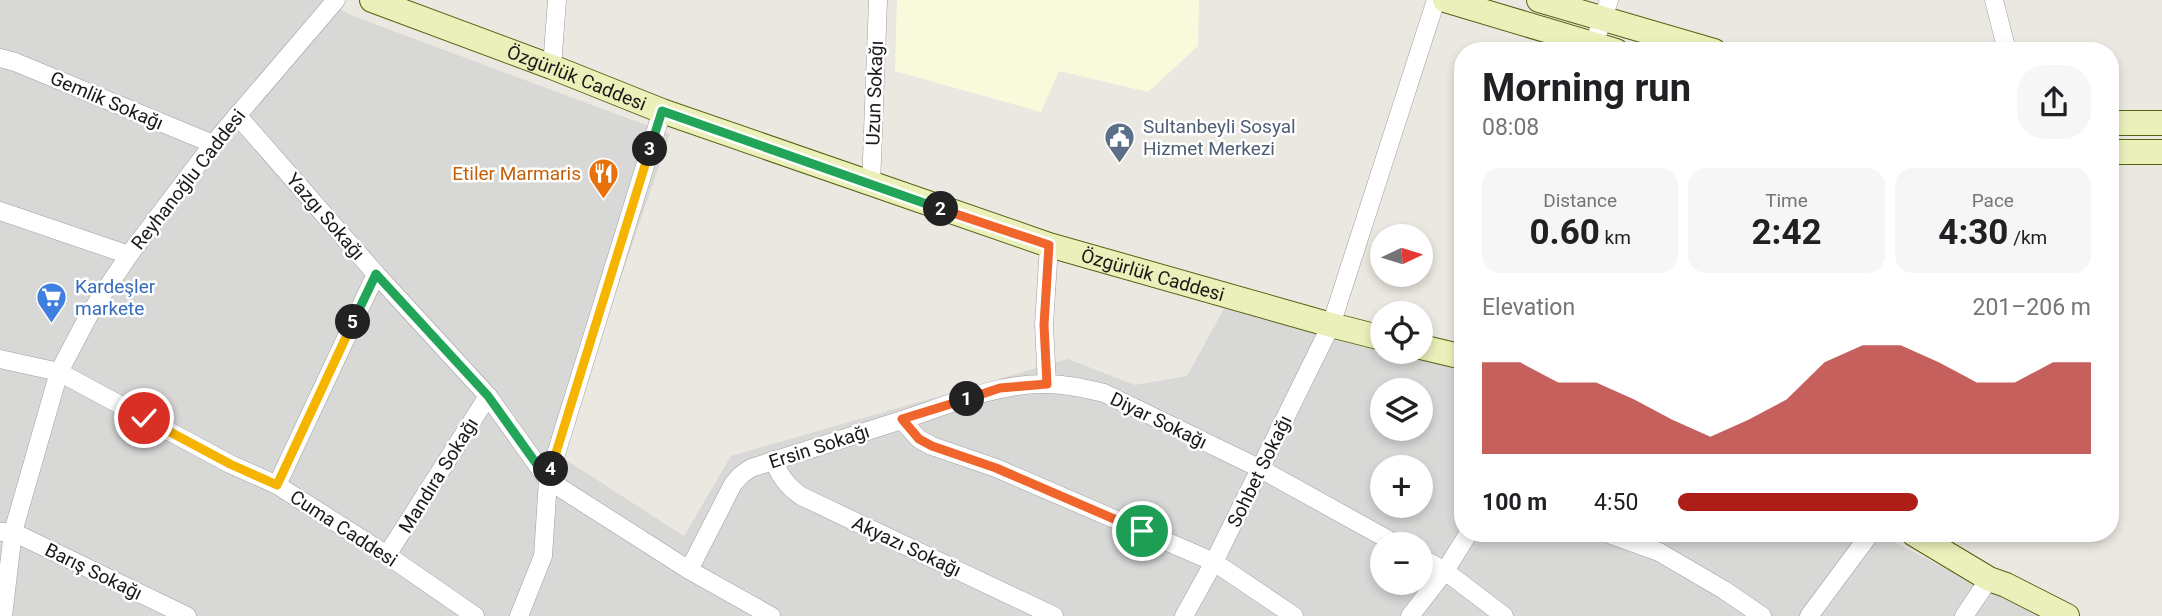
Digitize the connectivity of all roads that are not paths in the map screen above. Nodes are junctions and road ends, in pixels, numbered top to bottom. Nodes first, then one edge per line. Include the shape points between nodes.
1 (335, 0) edge
2 (372, 0) edge
3 (557, 0) edge
4 (878, 0) edge
5 (1436, 0) edge
6 (1445, 0) edge
7 (1539, 0) edge
8 (1994, 0) edge
9 (1605, 10) edge
10 (1585, 42) edge
11 (1605, 42) edge
12 (1690, 42) edge
13 (2005, 42) edge
14 (0, 58) edge
15 (552, 67) junction
16 (662, 111) junction
17 (237, 115) junction
18 (2162, 122) edge
19 (2119, 123) edge
20 (213, 145) junction
21 (2119, 152) edge
22 (2162, 152) edge
23 (871, 185) junction
24 (0, 211) edge
25 (1049, 245) junction
26 (129, 254) junction
27 (376, 274) junction
28 (1331, 325) junction
29 (1370, 335) edge
30 (1433, 350) edge
31 (1454, 355) edge
32 (0, 359) edge
33 (59, 372) junction
34 (1047, 384) junction
35 (488, 396) junction
36 (902, 419) junction
37 (773, 460) junction
38 (1259, 468) junction
39 (548, 480) junction
40 (277, 485) junction
41 (7, 532) edge
42 (1374, 532) edge
43 (1463, 542) edge
44 (1631, 542) edge
45 (1864, 542) edge
46 (1947, 542) edge
47 (387, 555) junction
48 (1214, 562) junction
49 (1433, 564) edge
50 (690, 570) junction
51 (1445, 571) junction
52 (1989, 579) junction
53 (3, 616) edge
54 (187, 616) edge
55 (475, 616) edge
56 (519, 616) edge
57 (771, 616) edge
58 (1054, 616) edge
59 (1184, 616) edge
60 (1294, 616) edge
61 (1410, 616) edge
62 (1504, 616) edge
63 (1762, 616) edge
64 (1809, 616) edge
65 (1964, 616) edge
66 (2067, 616) edge

1 - 17 street, Reyhanoğlu Caddesi
2 - 15 street, Özgürlük Caddesi
3 - 15 street
4 - 23 street, Uzun Sokağı
5 - 28 street, Sohbet Sokağı
6 - 10 street
7 - 9 street
8 - 13 street
9 - 11 street
9 - 12 street
14 - 20 street, Gemlik Sokağı
15 - 16 street, Özgürlük Caddesi
16 - 23 street, Özgürlük Caddesi
16 - 39 street
17 - 20 street, Reyhanoğlu Caddesi
17 - 27 street, Yazgı Sokağı
18 - 19 street
20 - 26 street, Reyhanoğlu Caddesi
21 - 22 street
23 - 25 street, Özgürlük Caddesi
24 - 26 street
25 - 28 street, Özgürlük Caddesi
25 - 34 street via 1044,312
26 - 33 street, Reyhanoğlu Caddesi
27 - 35 street, Yazgı Sokağı
27 - 40 street
28 - 29 street, Özgürlük Caddesi
28 - 38 street, Sohbet Sokağı
30 - 31 street
32 - 33 street, Cuma Caddesi
33 - 40 street, Cuma Caddesi
33 - 41 street, Reyhanoğlu Caddesi
34 - 36 street, Diyar Sokağı via 1000,388
34 - 38 street, Diyar Sokağı via 1104,393
35 - 39 street, Yazgı Sokağı
35 - 47 street, Mandıra Sokağı
36 - 37 street, Ersin Sokağı
36 - 48 street via 932,446 996,468
37 - 50 street, Ersin Sokağı via 751,468 733,484
37 - 58 street, Akyazı Sokağı via 778,474 801,496
38 - 42 street, Diyar Sokağı
38 - 48 street, Sohbet Sokağı
39 - 50 street
39 - 56 street via 543,556
40 - 47 street, Cuma Caddesi
41 - 53 street, Reyhanoğlu Caddesi
41 - 54 street, Barış Sokağı
43 - 51 street
44 - 63 street via 1659,552
45 - 64 street
46 - 52 street
47 - 55 street, Cuma Caddesi
48 - 59 street, Sohbet Sokağı
48 - 60 street
49 - 51 street
50 - 57 street
51 - 61 street
51 - 62 street
52 - 65 street
52 - 66 street

